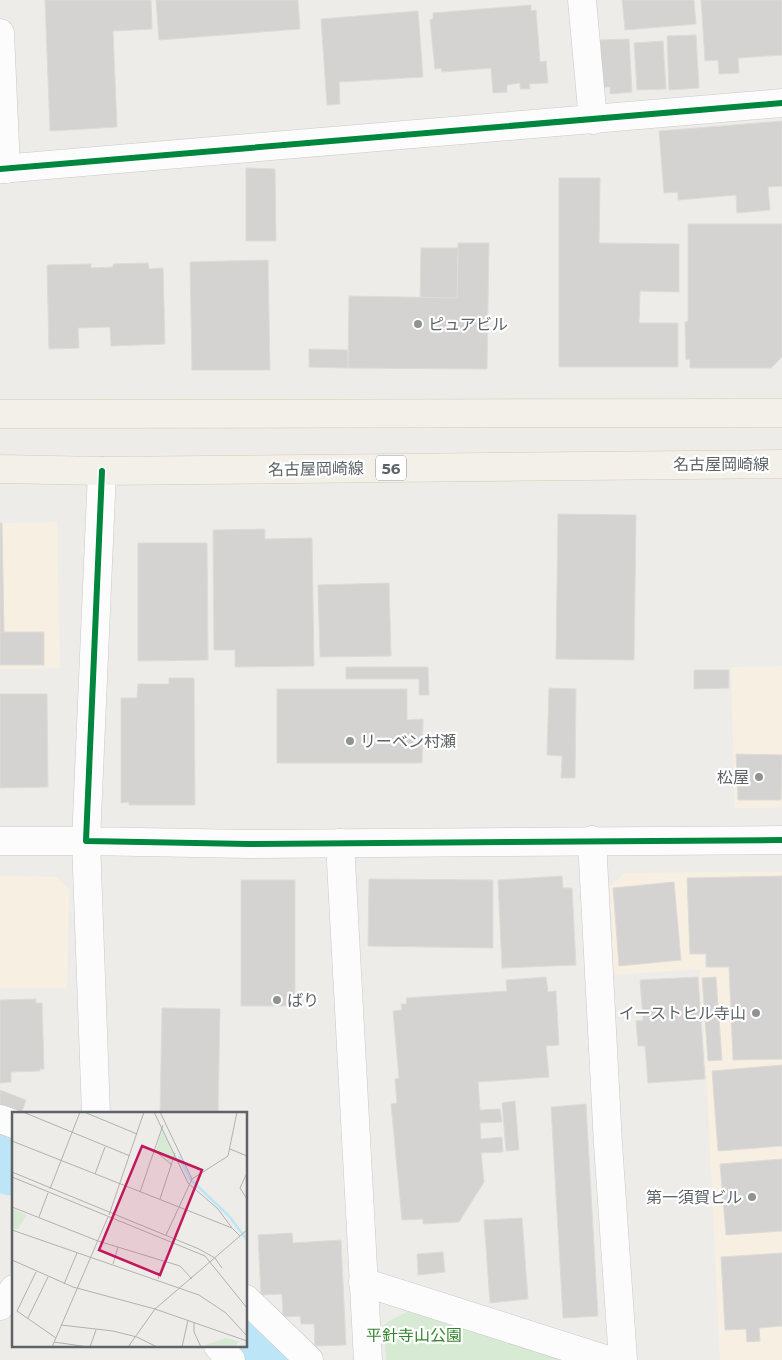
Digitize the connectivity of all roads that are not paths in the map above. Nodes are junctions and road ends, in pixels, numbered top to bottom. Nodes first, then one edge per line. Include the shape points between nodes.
1 (582, 0) edge
2 (0, 33) edge
3 (782, 103) edge
4 (593, 120) junction
5 (3, 169) edge
6 (782, 413) edge
7 (0, 414) edge
8 (782, 464) edge
9 (0, 469) edge
10 (102, 471) junction
11 (592, 840) junction
12 (782, 840) edge
13 (0, 841) edge
14 (86, 841) junction
15 (340, 843) junction
16 (96, 1112) edge
17 (0, 1119) edge
18 (12, 1123) edge
19 (363, 1282) junction
20 (12, 1291) edge
21 (248, 1301) edge
22 (0, 1306) edge
23 (220, 1348) edge
24 (232, 1360) edge
25 (308, 1360) edge
26 (368, 1360) edge
27 (608, 1360) edge
28 (623, 1360) edge

1 - 4 street
2 - 5 street
3 - 4 street
4 - 5 street
6 - 7 main road
8 - 10 main road, 名古屋岡崎線 / 56
9 - 10 main road, 名古屋岡崎線 / 56
10 - 14 street
11 - 12 street
11 - 15 street
11 - 28 street
13 - 14 street
14 - 15 street
14 - 16 street
15 - 19 street
17 - 18 street
19 - 26 street
19 - 27 street
20 - 22 street
21 - 25 street
23 - 24 street

